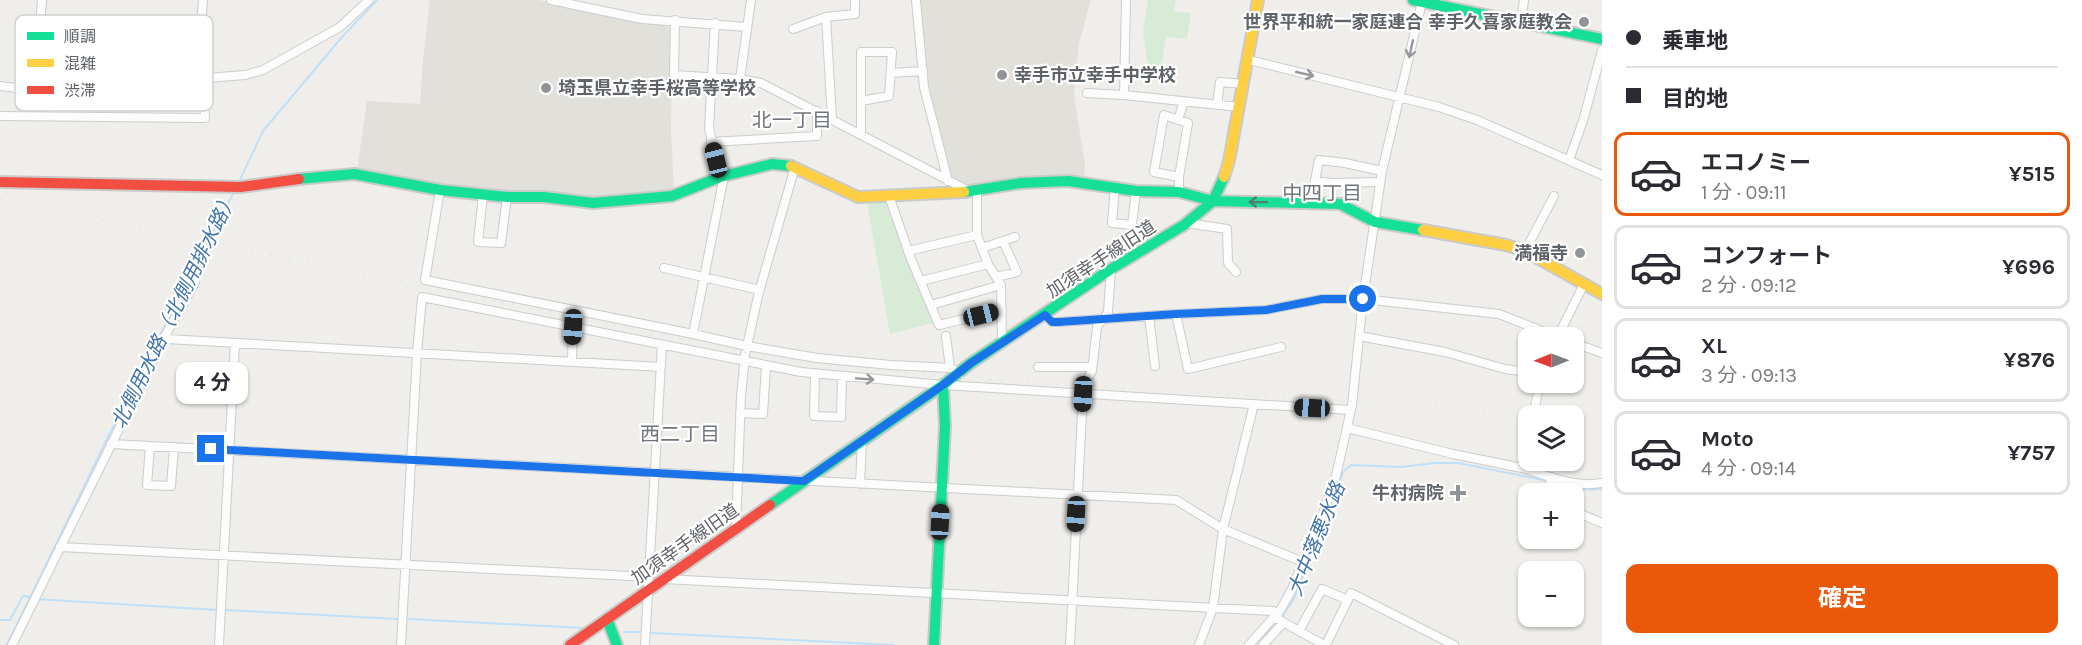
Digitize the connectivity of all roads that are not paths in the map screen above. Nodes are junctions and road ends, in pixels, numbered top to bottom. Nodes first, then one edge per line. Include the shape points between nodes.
1 (42, 0) edge
2 (203, 0) edge
3 (369, 0) edge
4 (551, 0) edge
5 (751, 0) edge
6 (855, 0) edge
7 (916, 0) edge
8 (1126, 0) edge
9 (1258, 0) edge
10 (1524, 0) edge
11 (1418, 1) edge
12 (41, 15) edge
13 (202, 15) edge
14 (826, 18) junction
15 (675, 20) junction
16 (716, 23) junction
17 (1521, 23) junction
18 (746, 27) junction
19 (793, 29) dead end
20 (1602, 39) edge
21 (1602, 50) edge
22 (1248, 60) junction
23 (923, 71) junction
24 (891, 74) junction
25 (711, 77) junction
26 (213, 78) edge
27 (740, 79) junction
28 (1244, 84) junction
29 (0, 86) edge
30 (15, 88) edge
31 (1087, 93) dead end
32 (1124, 94) junction
33 (1400, 96) junction
34 (861, 101) junction
35 (1184, 101) junction
36 (1217, 105) junction
37 (1239, 107) junction
38 (205, 111) edge
39 (817, 111) junction
40 (0, 116) edge
41 (832, 119) junction
42 (1178, 120) junction
43 (861, 134) junction
44 (711, 142) junction
45 (1569, 160) junction
46 (795, 167) junction
47 (1382, 171) junction
48 (1602, 175) edge
49 (722, 177) junction
50 (1179, 177) junction
51 (948, 181) junction
52 (1380, 182) junction
53 (0, 183) edge
54 (1114, 188) junction
55 (440, 190) junction
56 (972, 190) junction
57 (1136, 191) junction
58 (1179, 192) junction
59 (483, 195) junction
60 (890, 196) junction
61 (1554, 196) dead end
62 (507, 197) junction
63 (1213, 201) junction
64 (1375, 222) junction
65 (1186, 223) junction
66 (977, 235) junction
67 (1014, 237) dead end
68 (1003, 241) junction
69 (982, 248) junction
70 (908, 251) junction
71 (1525, 251) junction
72 (988, 264) junction
73 (664, 268) dead end
74 (1111, 269) junction
75 (1236, 272) dead end
76 (705, 277) junction
77 (996, 277) junction
78 (921, 281) junction
79 (195, 282) dead end
80 (1584, 284) junction
81 (1001, 285) junction
82 (760, 290) junction
83 (1602, 294) edge
84 (1363, 299) junction
85 (931, 305) junction
86 (1002, 310) junction
87 (1176, 314) junction
88 (1045, 315) junction
89 (1149, 316) junction
90 (1105, 318) junction
91 (573, 327) junction
92 (1532, 327) edge
93 (1563, 327) edge
94 (693, 334) junction
95 (946, 336) dead end
96 (1359, 336) junction
97 (164, 338) junction
98 (235, 343) junction
99 (1002, 343) junction
100 (662, 345) junction
101 (747, 346) junction
102 (1281, 347) dead end
103 (1584, 347) edge
104 (417, 353) junction
105 (1602, 353) edge
106 (572, 362) junction
107 (744, 362) junction
108 (661, 366) junction
109 (766, 366) junction
110 (1155, 366) dead end
111 (1092, 367) junction
112 (1038, 368) dead end
113 (955, 369) junction
114 (1518, 371) edge
115 (816, 374) junction
116 (842, 377) junction
117 (1086, 381) dead end
118 (943, 385) junction
119 (1083, 394) junction
120 (1254, 404) junction
121 (1350, 410) junction
122 (740, 413) junction
123 (1347, 428) junction
124 (862, 441) junction
125 (111, 444) junction
126 (150, 446) junction
127 (174, 447) junction
128 (229, 450) junction
129 (412, 459) junction
130 (1518, 467) edge
131 (1527, 471) edge
132 (655, 472) junction
133 (739, 477) junction
134 (804, 481) junction
135 (1548, 483) edge
136 (1602, 483) edge
137 (860, 484) junction
138 (1584, 486) edge
139 (941, 488) junction
140 (1077, 495) junction
141 (1584, 515) edge
142 (1602, 522) edge
143 (736, 528) junction
144 (1223, 529) junction
145 (60, 547) junction
146 (224, 555) junction
147 (1303, 562) junction
148 (406, 565) junction
149 (649, 578) junction
150 (663, 579) junction
151 (648, 592) junction
152 (936, 593) junction
153 (1072, 600) junction
154 (1348, 600) junction
155 (1213, 608) junction
156 (607, 619) junction
157 (1279, 619) junction
158 (1299, 631) junction
159 (12, 645) edge
160 (219, 645) edge
161 (401, 645) edge
162 (570, 645) edge
163 (617, 645) edge
164 (645, 645) edge
165 (934, 645) edge
166 (1070, 645) edge
167 (1199, 645) edge
168 (1250, 645) edge
169 (1263, 645) edge
170 (1325, 645) edge
171 (1454, 645) edge

1 - 12 street
2 - 13 street
3 - 26 street via 340,27 263,70
4 - 15 street via 619,15
5 - 18 street
6 - 14 street via 855,14
7 - 23 street
8 - 32 street
9 - 22 street, 加須幸手線旧道
10 - 17 street
11 - 17 street
11 -> 33 street
14 - 19 street
14 - 41 street
15 - 16 street
15 - 25 street via 674,75
16 - 18 street
16 - 25 street
17 - 20 street
18 - 27 street
21 - 45 street
22 - 28 street, 加須幸手線旧道
22 -> 33 street
23 - 24 street
23 - 51 street
24 - 34 street via 889,96
24 - 34 street via 892,52 861,52
25 - 27 street
25 - 44 street
27 - 39 street via 761,83
28 - 36 street via 1220,82
28 - 37 street, 加須幸手線旧道
29 - 30 street
31 - 32 street
32 - 35 street
33 - 45 street via 1477,120
33 - 47 street
34 - 43 street
35 - 36 street
35 - 42 street
36 - 37 street
37 - 63 street, 加須幸手線旧道 via 1229,161
38 - 40 street via 206,118
39 - 41 street
39 - 44 street via 817,136
41 - 43 street
42 - 50 street via 1188,123
42 - 50 street via 1164,115 1154,172
43 - 51 street
44 - 49 street
45 - 48 street
46 - 49 street via 772,164
46 - 60 street via 858,197
46 - 82 street
47 - 52 street
47 - 52 street via 1319,160 1315,181
49 - 62 street via 661,198 593,203
49 - 76 street
50 - 58 street
51 - 56 street
52 - 64 street
53 - 55 street via 237,187 354,174
54 - 56 street via 1068,181
54 - 57 street
54 - 57 street via 1112,224 1132,225
55 - 59 street
55 - 94 street via 425,280
56 - 60 street
56 - 66 street
57 - 58 street
58 - 63 street
59 - 62 street
59 - 62 street via 478,242 501,243
60 - 70 street
61 - 71 street
64 -> 63 street via 1340,204
63 - 65 street, 加須幸手線旧道
64 - 71 street
64 - 84 street
65 - 74 street, 加須幸手線旧道
65 - 75 street via 1227,229 1228,263
66 - 69 street
66 - 70 street
67 - 68 street
68 - 69 street
68 - 77 street via 1017,272
69 - 72 street
70 - 78 street
71 - 80 street
72 - 77 street
72 - 78 street
73 - 76 street
74 - 88 street, 加須幸手線旧道
74 - 90 street
76 - 82 street
76 - 94 street
77 - 81 street
78 - 85 street
79 - 97 street
80 - 83 street
80 - 93 street
81 - 85 street
81 - 86 street
82 - 101 street
84 - 87 street via 1322,299 1266,310
84 - 92 street via 1499,314
84 - 96 street
85 - 86 street via 939,325
86 - 99 street
87 - 89 street
87 - 102 street via 1188,369
88 - 90 street via 1052,322
88 - 99 street, 加須幸手線旧道
89 - 90 street
89 - 110 street
90 - 111 street via 1095,334
91 - 100 street
91 - 104 street via 422,297
91 - 106 street
94 - 101 street
95 - 113 street
96 - 114 street
96 - 121 street
97 - 98 street
97 - 125 street
98 - 104 street
98 - 128 street
99 - 113 street, 加須幸手線旧道
100 - 107 street
100 - 108 street
101 - 107 street
101 - 113 street via 817,358
103 - 105 street
104 - 106 street
104 - 129 street
106 - 108 street
107 - 109 street
107 - 122 street
108 - 132 street
109 - 115 street
109 - 122 street via 763,414
111 - 112 street
111 - 117 street
113 - 118 street, 加須幸手線旧道
115 - 116 street
115 - 116 street via 814,416 841,417
116 -> 118 street
118 - 119 street
118 - 124 street, 加須幸手線旧道
118 - 139 street
119 - 120 street
119 - 140 street
120 - 121 street
120 - 144 street
121 - 123 street
122 - 133 street
123 - 130 street
123 - 147 street via 1336,476
124 - 134 street, 加須幸手線旧道
124 - 137 street
125 - 126 street
125 - 145 street
126 - 127 street
126 - 127 street via 147,485 171,486
127 - 128 street
128 - 129 street
128 - 146 street
129 - 132 street
129 - 148 street
131 - 135 street
132 - 133 street
132 - 149 street
133 - 134 street
133 - 143 street
134 - 137 street
134 - 143 street, 加須幸手線旧道
136 - 138 street
137 - 139 street
139 - 140 street
139 - 152 street
140 - 144 street via 1176,500
140 - 153 street
141 - 142 street
143 - 150 street, 加須幸手線旧道
144 - 147 street
144 - 155 street
145 - 146 street
145 - 159 street
146 - 148 street
146 - 160 street
147 - 157 street
148 - 149 street
148 - 161 street
149 - 151 street
150 - 151 street, 加須幸手線旧道
150 - 152 street
151 - 156 street, 加須幸手線旧道
151 - 164 street
152 - 153 street
152 - 165 street
153 - 155 street
153 - 166 street
154 - 158 street via 1322,589
154 - 170 street
154 - 171 street via 1351,593
155 - 157 street via 1273,610
155 - 167 street
156 - 162 street, 加須幸手線旧道
156 - 163 street
157 - 158 street
157 - 168 street
157 - 169 street
158 - 170 street

